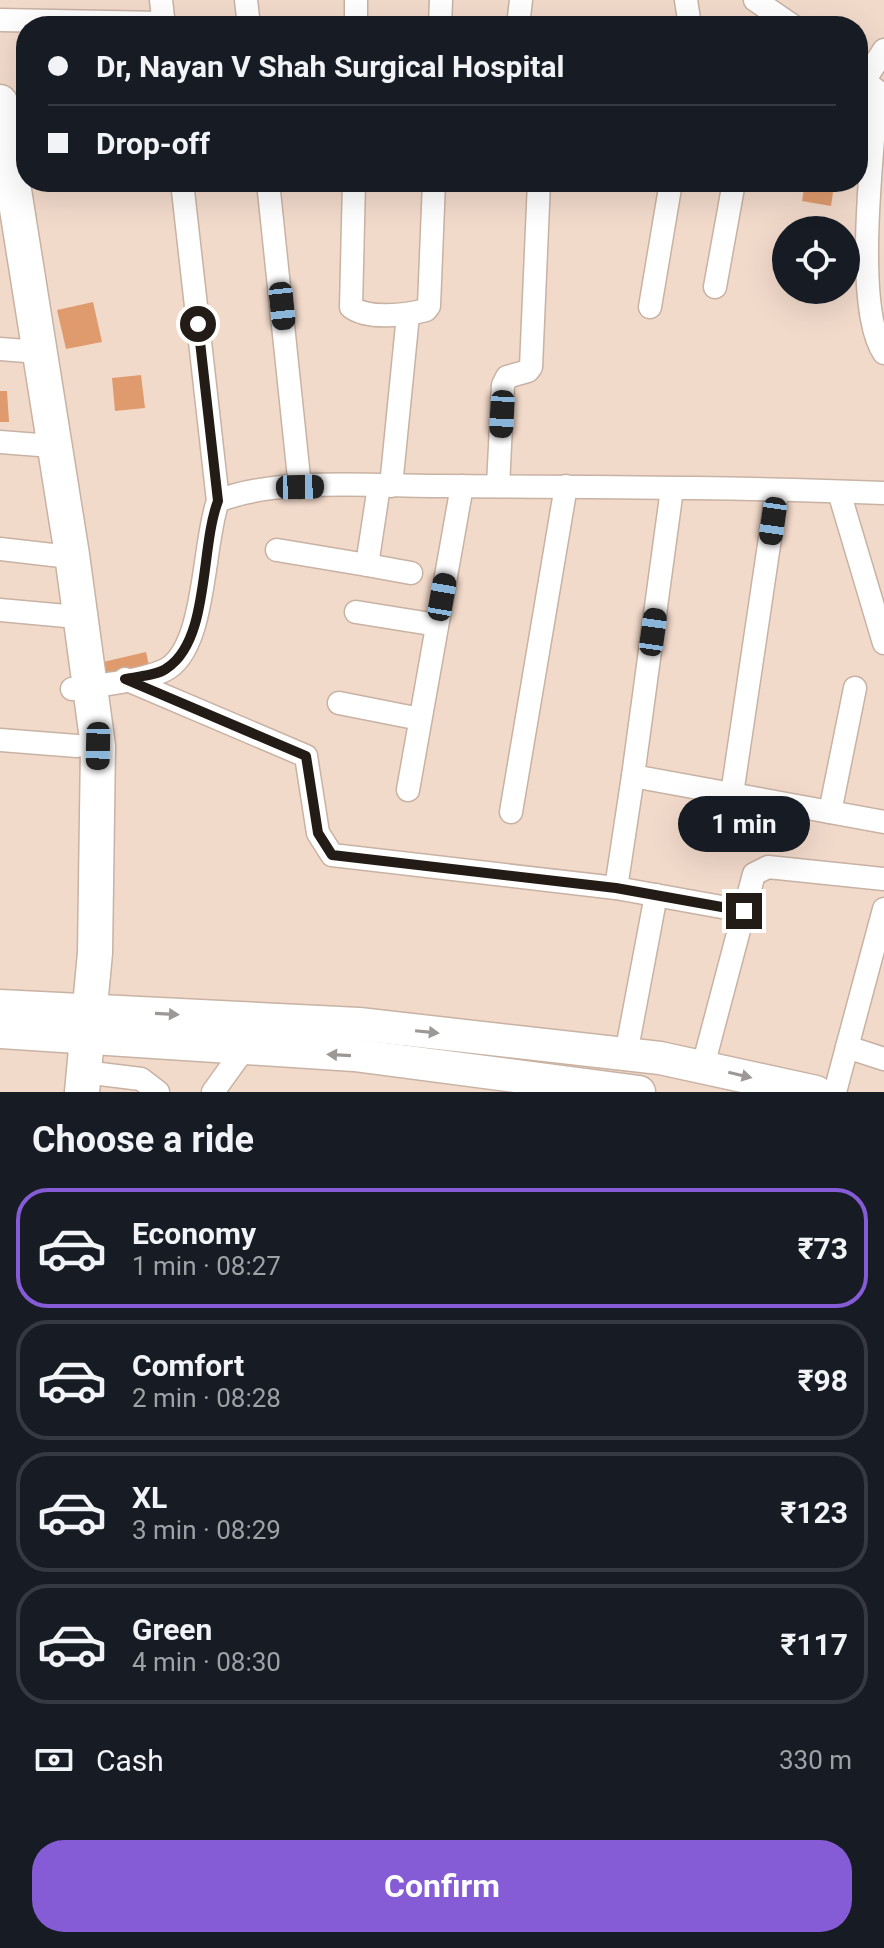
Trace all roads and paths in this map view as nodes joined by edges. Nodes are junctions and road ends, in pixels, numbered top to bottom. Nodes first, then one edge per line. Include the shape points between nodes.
1 (884, 50) edge
2 (868, 69) edge
3 (868, 84) edge
4 (0, 102) edge
5 (878, 153) edge
6 (0, 178) edge
7 (183, 192) edge
8 (269, 192) edge
9 (354, 192) edge
10 (434, 192) edge
11 (539, 192) edge
12 (669, 192) edge
13 (732, 192) edge
14 (715, 287) dead end
15 (650, 307) dead end
16 (408, 315) junction
17 (13, 350) edge
18 (884, 353) edge
19 (0, 442) edge
20 (39, 445) junction
21 (385, 486) junction
22 (462, 486) junction
23 (498, 486) junction
24 (566, 486) junction
25 (300, 487) junction
26 (672, 489) junction
27 (777, 491) junction
28 (839, 492) junction
29 (884, 493) edge
30 (218, 501) junction
31 (0, 549) edge
32 (277, 550) dead end
33 (61, 556) junction
34 (367, 565) junction
35 (411, 573) dead end
36 (0, 610) edge
37 (356, 612) dead end
38 (66, 616) junction
39 (437, 625) junction
40 (884, 643) edge
41 (125, 679) junction
42 (81, 688) junction
43 (855, 688) dead end
44 (339, 703) dead end
45 (420, 719) junction
46 (0, 740) edge
47 (77, 746) junction
48 (633, 776) junction
49 (408, 790) dead end
50 (732, 794) junction
51 (511, 812) dead end
52 (830, 812) junction
53 (884, 822) edge
54 (884, 879) edge
55 (616, 888) junction
56 (656, 895) junction
57 (884, 909) edge
58 (744, 911) junction
59 (877, 963) edge
60 (0, 1006) edge
61 (78, 1022) junction
62 (0, 1032) edge
63 (847, 1047) junction
64 (244, 1049) junction
65 (626, 1054) junction
66 (884, 1059) edge
67 (703, 1066) junction
68 (75, 1085) edge
69 (571, 1087) edge
70 (158, 1092) edge
71 (213, 1092) edge
72 (639, 1092) edge
73 (816, 1092) edge
74 (835, 1092) edge

1 - 2 street
3 - 5 street via 877,91
4 - 42 main road
5 - 18 street via 867,269 876,342
6 - 17 main road
7 - 30 street
8 - 25 street
9 - 16 street via 351,307
10 - 16 street via 429,306
11 - 23 street via 531,367 507,377 503,385
12 - 15 street
13 - 14 street
16 - 21 street
17 - 20 main road
19 - 20 street
20 - 33 main road
21 - 22 street
21 - 25 street
21 - 34 street
22 - 23 street
22 - 39 street
23 - 24 street
24 - 26 street
24 - 51 street
25 - 30 street via 241,491
26 - 27 street
26 - 48 street
27 - 28 street
27 - 50 street
28 - 29 street
28 - 40 street
30 - 41 street via 185,654 164,671
31 - 33 street
32 - 34 street
33 - 38 main road
34 - 35 street
36 - 38 street
37 - 39 street
38 - 42 main road
39 - 45 street
41 - 42 street
41 - 55 street via 306,756 318,833 332,855
42 - 47 main road
42 - 61 main road via 98,746 95,953
43 - 52 street
44 - 45 street
45 - 49 street
46 - 47 street
47 - 61 main road
48 - 50 street
48 - 55 street
50 - 52 street
52 - 53 street
54 - 58 street via 768,867 754,874
55 - 56 street
56 - 58 street
56 - 65 street
57 - 59 street
58 - 67 street
59 - 63 street
60 - 61 street
61 - 62 street
61 - 64 street
61 -> 65 street via 359,1024
61 - 68 main road
63 - 66 street
63 - 74 street
69 -> 64 street via 354,1055
64 - 71 street
65 - 67 street
67 -> 73 street
68 - 70 street via 132,1077
69 - 72 street

